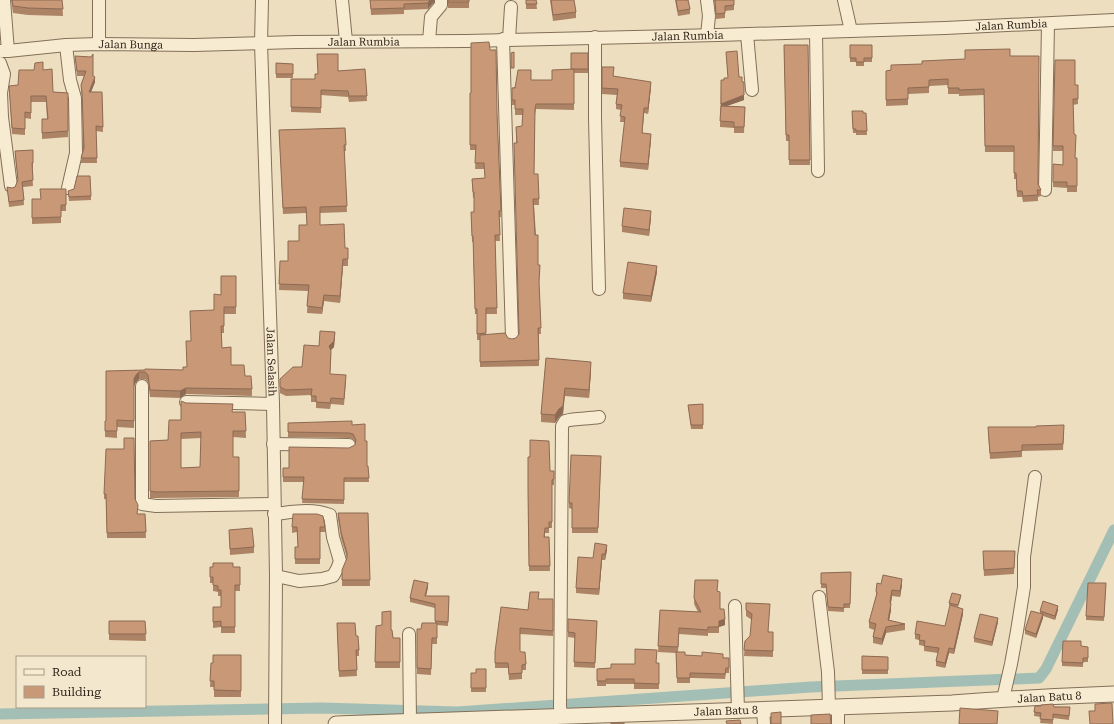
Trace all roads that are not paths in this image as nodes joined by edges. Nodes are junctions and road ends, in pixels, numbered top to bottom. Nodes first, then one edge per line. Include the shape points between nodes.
1 (4, 0) edge
2 (99, 0) edge
3 (262, 0) edge
4 (342, 0) edge
5 (441, 0) edge
6 (707, 0) edge
7 (844, 0) edge
8 (511, 7) dead end
9 (1114, 20) edge
10 (1048, 24) junction
11 (851, 31) junction
12 (816, 32) junction
13 (747, 34) junction
14 (707, 35) junction
15 (595, 37) junction
16 (506, 39) junction
17 (346, 41) junction
18 (429, 41) junction
19 (261, 43) junction
20 (99, 44) junction
21 (66, 45) junction
22 (2, 55) edge
23 (752, 90) dead end
24 (818, 171) dead end
25 (11, 186) edge
26 (68, 188) dead end
27 (1045, 190) dead end
28 (600, 289) dead end
29 (512, 337) edge
30 (142, 386) dead end
31 (186, 402) edge
32 (273, 404) junction
33 (599, 417) dead end
34 (273, 444) junction
35 (349, 445) dead end
36 (1035, 477) dead end
37 (274, 509) junction
38 (276, 576) junction
39 (819, 597) dead end
40 (735, 606) dead end
41 (409, 634) dead end
42 (1004, 693) junction
43 (1114, 694) edge
44 (738, 704) junction
45 (832, 704) junction
46 (561, 712) junction
47 (410, 717) junction
48 (763, 717) edge
49 (275, 720) edge
50 (537, 721) edge
51 (336, 724) edge
52 (838, 724) edge

1 - 22 street
2 - 20 street
3 - 19 street, Jalan Selasih
4 - 17 street
5 - 18 street via 441,5 431,17
6 - 14 street via 710,16
7 - 11 street
8 - 16 street
9 - 10 street, Jalan Rumbia
10 - 11 street, Jalan Rumbia
10 - 27 street
11 - 12 street, Jalan Rumbia
12 - 13 street, Jalan Rumbia
12 - 24 street
13 - 14 street, Jalan Rumbia
13 - 23 street
14 - 15 street, Jalan Rumbia
15 - 16 street, Jalan Rumbia
15 - 28 street
16 - 18 street, Jalan Rumbia
16 - 29 street
17 - 18 street, Jalan Rumbia
17 - 19 street, Jalan Rumbia
19 - 20 street, Jalan Bunga
19 - 32 street, Jalan Selasih
20 - 21 street, Jalan Bunga
21 - 22 street, Jalan Bunga
21 - 26 street via 75,98 76,153
22 - 25 street via 2,111
30 - 37 street via 142,504
31 - 32 street
32 - 34 street, Jalan Selasih
33 - 46 street via 573,418 565,420 562,426
34 - 35 street
34 - 37 street, Jalan Selasih
36 - 42 street via 1024,557 1024,587
37 - 38 street, Jalan Selasih
37 - 38 street via 321,511 330,514 340,560 333,576 322,579 299,581
38 - 49 street, Jalan Selasih
39 - 45 street
40 - 44 street
41 - 47 street
42 - 43 street, Jalan Batu 8 via 1031,699
42 - 45 street, Jalan Batu 8 via 952,703
44 - 46 street, Jalan Batu 8
44 - 48 street, Jalan Batu 8
45 - 48 street, Jalan Batu 8
45 - 52 street
46 - 50 street, Jalan Batu 8
47 - 50 street, Jalan Batu 8
47 - 51 street, Jalan Batu 8

